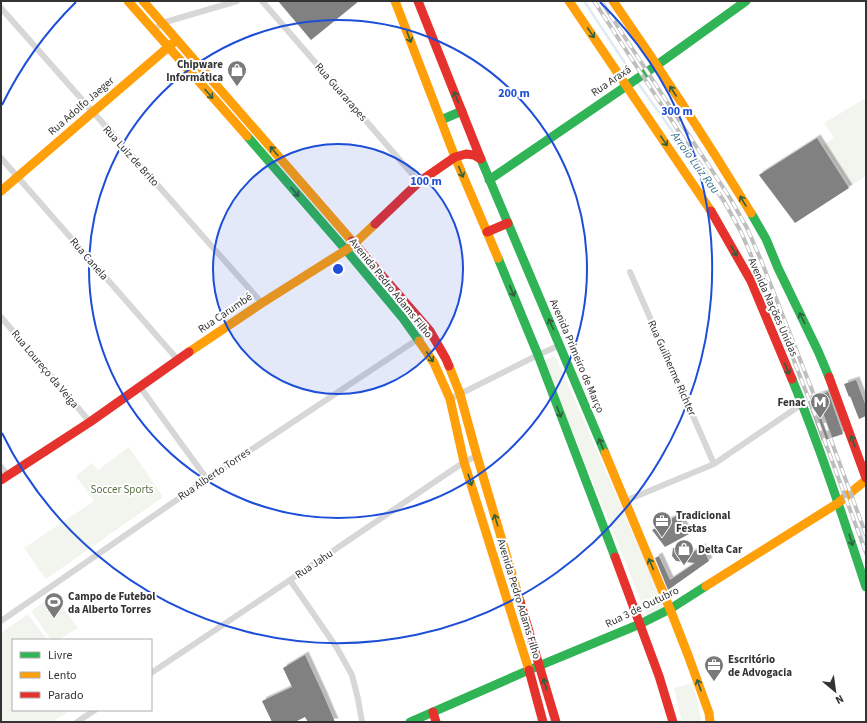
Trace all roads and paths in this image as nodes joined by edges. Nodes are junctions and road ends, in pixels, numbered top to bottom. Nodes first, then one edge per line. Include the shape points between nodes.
1 (128, 1) edge
2 (143, 1) edge
3 (237, 1) edge
4 (262, 1) edge
5 (395, 1) edge
6 (418, 1) edge
7 (570, 1) edge
8 (613, 1) edge
9 (746, 1) edge
10 (1, 8) edge
11 (162, 23) junction
12 (154, 30) junction
13 (176, 40) junction
14 (168, 47) junction
15 (657, 65) junction
16 (626, 85) junction
17 (462, 111) junction
18 (92, 112) junction
19 (441, 120) junction
20 (455, 157) junction
21 (1, 158) edge
22 (481, 159) junction
23 (18, 177) junction
24 (489, 180) junction
25 (420, 182) junction
26 (1, 191) edge
27 (508, 223) junction
28 (487, 232) junction
29 (354, 244) junction
30 (346, 250) junction
31 (630, 272) dead end
32 (262, 303) junction
33 (1, 316) edge
34 (430, 331) junction
35 (418, 339) junction
36 (560, 345) junction
37 (538, 355) junction
38 (178, 360) junction
39 (140, 387) junction
40 (460, 394) junction
41 (450, 399) junction
42 (802, 404) junction
43 (90, 422) junction
44 (477, 456) junction
45 (464, 462) junction
46 (714, 464) junction
47 (1, 467) edge
48 (5, 477) edge
49 (206, 479) junction
50 (866, 479) edge
51 (625, 501) junction
52 (838, 502) junction
53 (290, 580) junction
54 (866, 587) edge
55 (670, 609) junction
56 (1, 621) edge
57 (640, 624) junction
58 (540, 666) junction
59 (528, 670) junction
60 (152, 672) edge
61 (94, 711) edge
62 (433, 712) junction
63 (77, 722) edge
64 (362, 722) edge
65 (410, 722) edge
66 (436, 722) edge
67 (543, 722) edge
68 (556, 722) edge
69 (673, 722) edge
70 (710, 722) edge

1 - 12 main road, Avenida Pedro Adams Filho
2 - 11 main road, Avenida Pedro Adams Filho
3 - 11 street
4 - 25 street, Rua Guararapes
5 -> 19 main road
17 -> 6 main road, Avenida Primeiro de Março
7 -> 16 main road, Avenida Nações Unidas
8 - 15 main road, Avenida Nações Unidas
9 - 15 main road, Rua Araxá
10 - 18 street, Rua Luiz de Brito
11 - 12 street
11 - 13 main road, Avenida Pedro Adams Filho
12 - 14 main road, Avenida Pedro Adams Filho
13 - 14 main road, Rua Adolfo Jaeger
29 -> 13 main road, Avenida Pedro Adams Filho
14 - 18 main road, Rua Adolfo Jaeger
14 -> 30 main road, Avenida Pedro Adams Filho
15 - 16 main road, Rua Araxá
50 -> 15 main road, Avenida Nações Unidas via 831,381 766,239
16 - 24 main road, Rua Araxá
16 -> 42 main road, Avenida Nações Unidas via 715,216 751,281
17 - 19 main road
17 - 22 main road, Avenida Primeiro de Março
18 - 23 main road, Rua Adolfo Jaeger
18 - 32 street, Rua Luiz de Brito
19 - 20 main road
20 - 22 main road via 466,154
20 - 25 main road, Rua Carumbé
20 -> 28 main road
21 - 23 street, Rua Canela
22 - 24 main road, Avenida Primeiro de Março
23 - 26 main road, Rua Adolfo Jaeger
23 - 38 street, Rua Canela
24 - 27 main road, Avenida Primeiro de Março
25 - 29 main road, Rua Carumbé
27 - 28 main road
36 -> 27 main road, Avenida Primeiro de Março
28 -> 37 main road
29 - 30 main road, Rua Carumbé
29 - 34 main road, Avenida Pedro Adams Filho
30 - 32 main road, Rua Carumbé
30 - 35 main road, Avenida Pedro Adams Filho
31 - 46 street, Rua Guilherme Richter
32 - 38 main road, Rua Carumbé
33 - 43 street, Rua Loureço da Veiga
34 - 35 street, Rua Alberto Torres
34 - 40 main road, Avenida Pedro Adams Filho via 446,359
35 -> 41 main road, Avenida Pedro Adams Filho via 434,363
35 - 49 street, Rua Alberto Torres
36 - 37 street
51 -> 36 main road, Avenida Primeiro de Março
37 - 40 street
37 -> 57 main road
38 - 39 main road, Rua Carumbé
39 - 43 main road, Rua Carumbé
39 - 49 street
40 - 41 street
40 - 44 main road, Avenida Pedro Adams Filho
41 - 45 main road, Avenida Pedro Adams Filho
42 - 46 street
42 - 52 main road, Avenida Nações Unidas
43 - 48 main road, Rua Carumbé
44 - 45 street, Rua Jahu
58 -> 44 main road, Avenida Pedro Adams Filho
45 - 53 street, Rua Jahu
45 -> 59 main road, Avenida Pedro Adams Filho
46 - 51 street
47 - 48 street
49 - 56 street, Rua Alberto Torres
50 - 52 main road, Rua 3 de Outubro
55 -> 51 main road, Avenida Primeiro de Março
52 -> 54 main road, Avenida Nações Unidas
52 - 55 main road, Rua 3 de Outubro
53 - 60 street, Rua Jahu
53 - 64 street via 338,648 352,674
55 - 57 main road, Rua 3 de Outubro
70 -> 55 main road, Avenida Primeiro de Março via 709,713
57 - 58 main road, Rua 3 de Outubro
57 - 69 main road
58 - 59 main road, Rua 3 de Outubro
68 -> 58 main road, Avenida Pedro Adams Filho
59 - 62 main road, Rua 3 de Outubro
59 - 67 main road, Avenida Pedro Adams Filho
61 - 63 street
62 - 65 main road, Rua 3 de Outubro
62 - 66 main road

